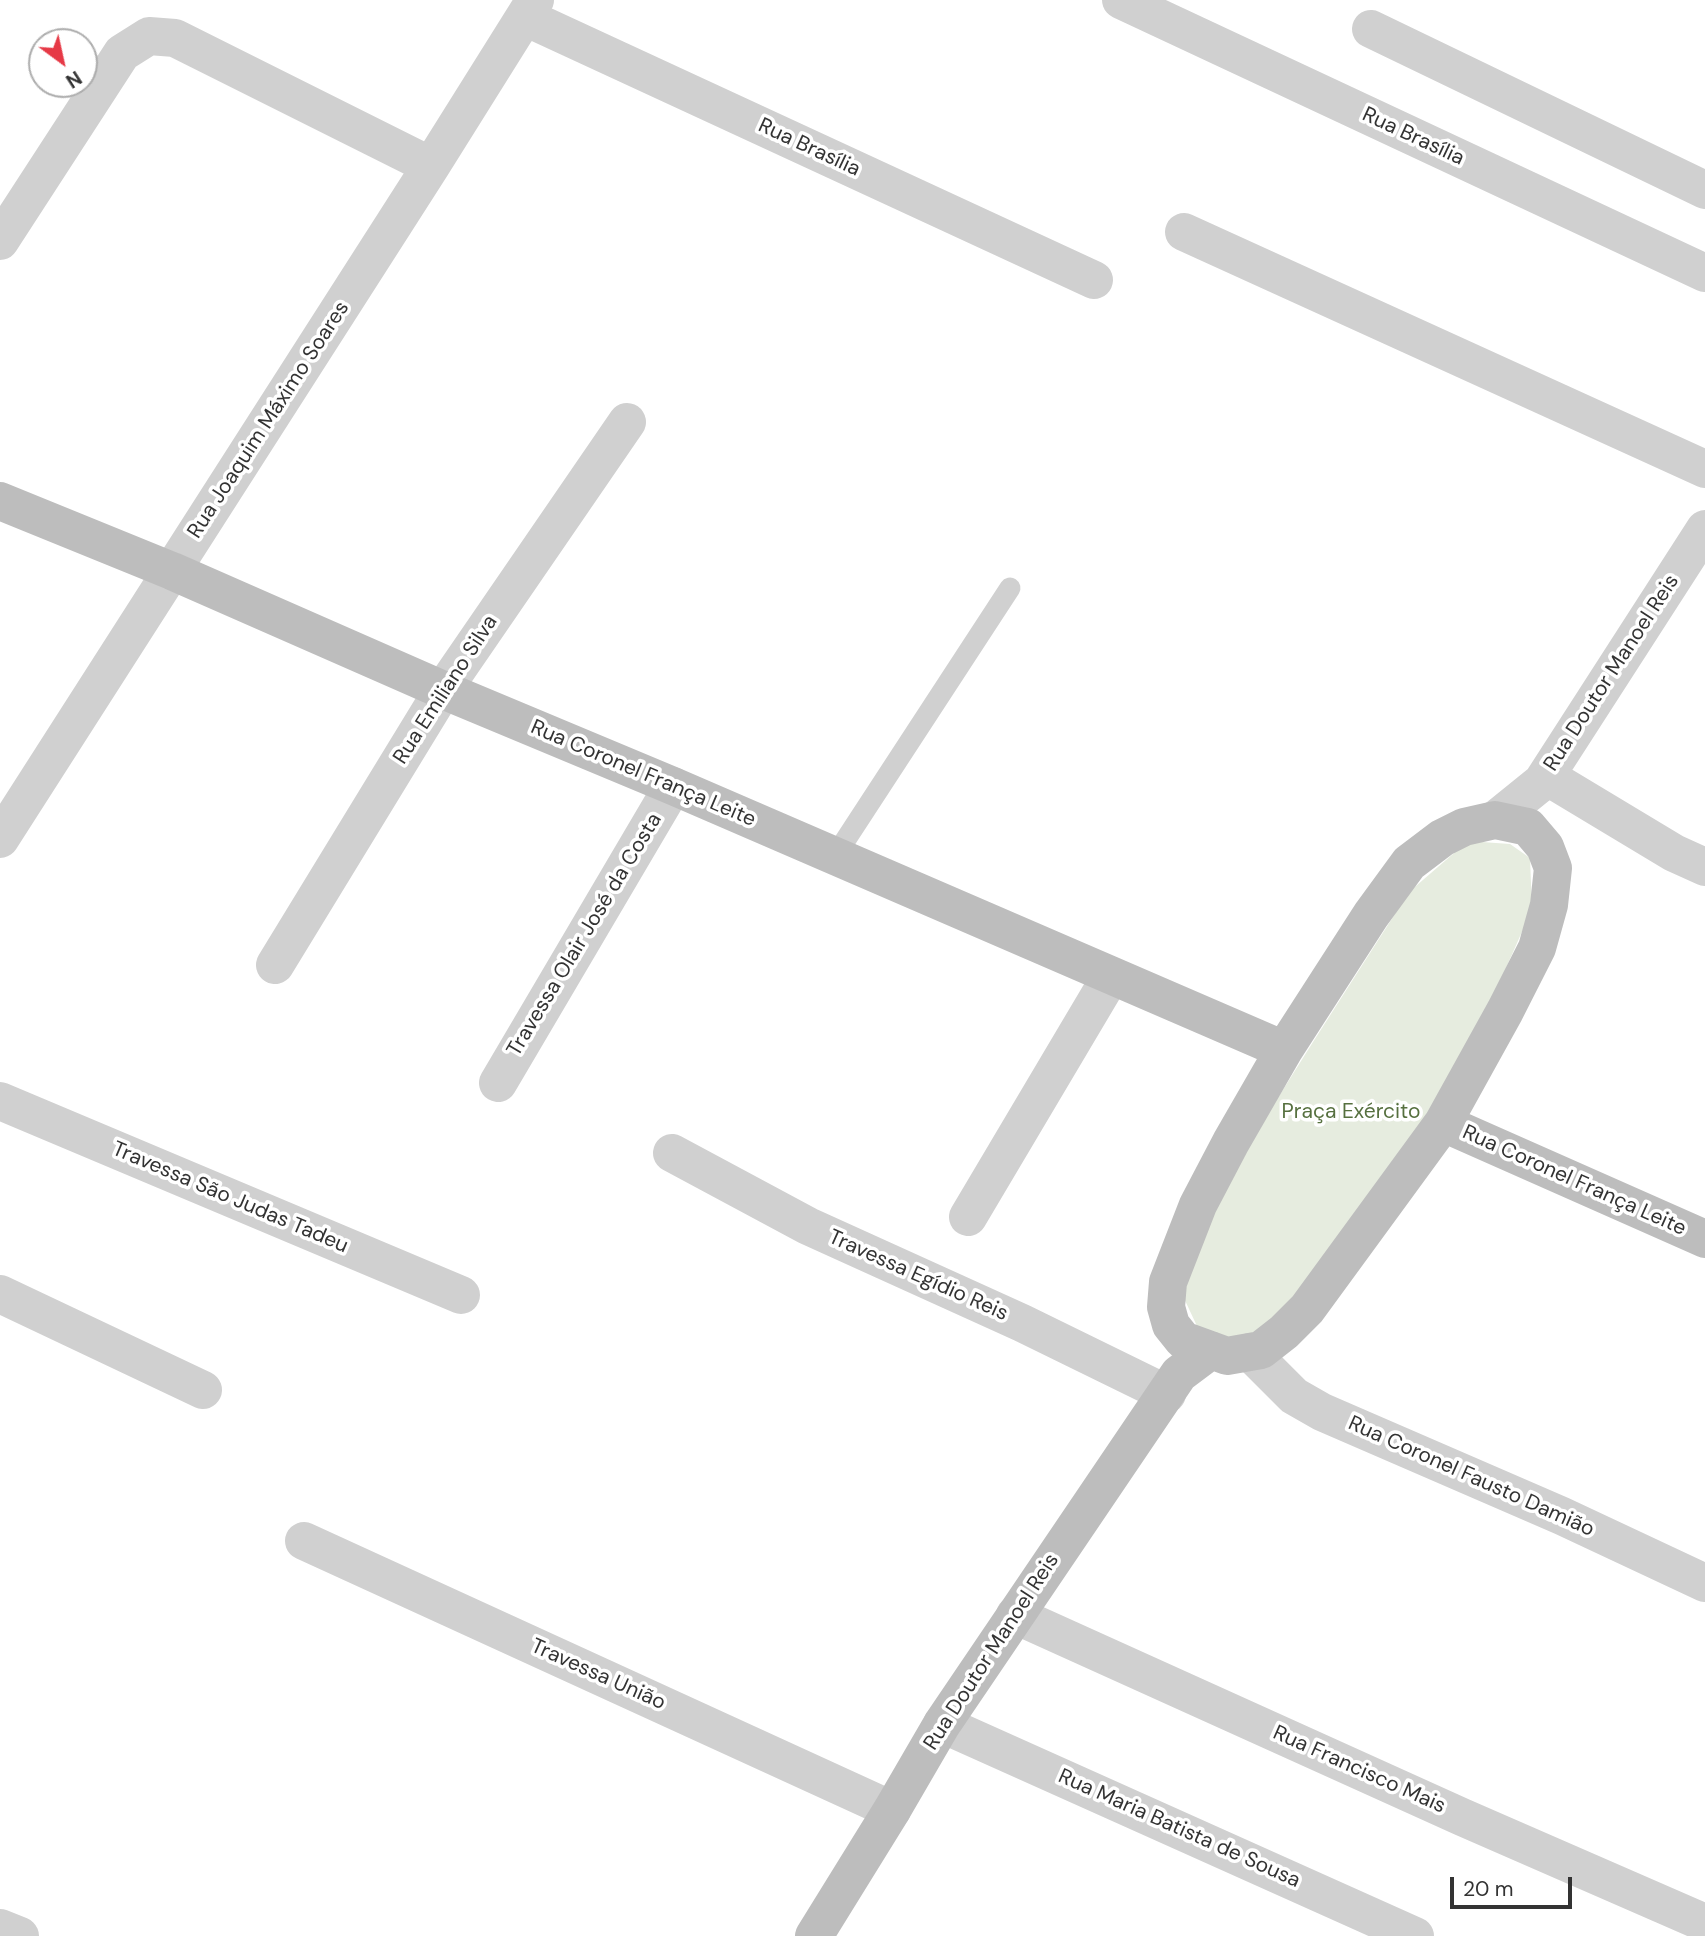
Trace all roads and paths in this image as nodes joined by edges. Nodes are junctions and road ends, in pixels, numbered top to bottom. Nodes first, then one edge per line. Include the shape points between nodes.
1 (1121, 0) edge
2 (530, 8) edge
3 (1371, 29) dead end
4 (431, 166) junction
5 (1705, 190) edge
6 (1184, 232) dead end
7 (0, 241) edge
8 (1705, 273) edge
9 (1094, 280) dead end
10 (627, 422) dead end
11 (1705, 469) edge
12 (0, 501) edge
13 (1704, 532) edge
14 (172, 571) junction
15 (1010, 588) dead end
16 (443, 690) junction
17 (1544, 779) junction
18 (673, 786) junction
19 (1495, 820) junction
20 (0, 839) edge
21 (1545, 847) junction
22 (835, 856) junction
23 (1705, 867) edge
24 (275, 965) dead end
25 (1111, 976) junction
26 (1284, 1050) junction
27 (498, 1083) dead end
28 (0, 1101) edge
29 (1443, 1124) junction
30 (672, 1153) dead end
31 (968, 1217) dead end
32 (1705, 1239) edge
33 (0, 1294) edge
34 (461, 1295) dead end
35 (1250, 1352) junction
36 (1185, 1365) junction
37 (203, 1390) dead end
38 (304, 1541) dead end
39 (1705, 1583) edge
40 (1015, 1615) junction
41 (942, 1724) junction
42 (892, 1810) junction
43 (1705, 1923) edge
44 (0, 1928) edge
45 (20, 1936) edge
46 (814, 1936) edge
47 (1415, 1936) edge

1 - 8 street, Rua Brasília
2 - 4 street, Rua Joaquim Máximo Soares
2 - 9 street, Rua Brasília
3 - 5 street
4 - 7 street via 176,38 149,36 122,53
4 - 14 street, Rua Joaquim Máximo Soares
6 - 11 street
10 - 16 street, Rua Emiliano Silva
12 - 14 main road, Rua Coronel França Leite
13 - 17 street, Rua Doutor Manoel Reis
14 - 16 main road, Rua Coronel França Leite
14 - 20 street, Rua Joaquim Máximo Soares
15 - 22 lane
16 - 18 main road, Rua Coronel França Leite
16 - 24 street, Rua Emiliano Silva
17 - 19 street, Rua Doutor Manoel Reis
17 - 21 street, Rua Doutor Manoel Reis
17 - 23 street
18 - 22 main road, Rua Coronel França Leite
18 - 27 street, Travessa Olair José da Costa
19 - 21 main road via 1528,827
19 - 26 main road via 1464,827 1409,863
21 - 29 main road via 1553,868 1537,947
22 - 25 main road, Rua Coronel França Leite
25 - 26 main road, Rua Coronel França Leite
25 - 31 street
26 - 36 main road via 1198,1205 1168,1282 1166,1307
28 - 34 street, Travessa São Judas Tadeu
29 - 32 main road, Rua Coronel França Leite
29 - 35 main road via 1307,1308 1261,1350
30 - 36 street, Travessa Egídio Reis via 808,1226 1022,1323
33 - 37 street
35 - 36 main road
35 - 39 street, Rua Coronel Fausto Damião via 1294,1396 1322,1412
36 - 40 main road, Rua Doutor Manoel Reis
38 - 42 street, Travessa União
40 - 41 main road, Rua Doutor Manoel Reis
40 - 43 street, Rua Francisco Mais
41 - 42 main road, Rua Doutor Manoel Reis
41 - 47 street, Rua Maria Batista de Sousa
42 - 46 main road, Rua Doutor Manoel Reis
44 - 45 street

